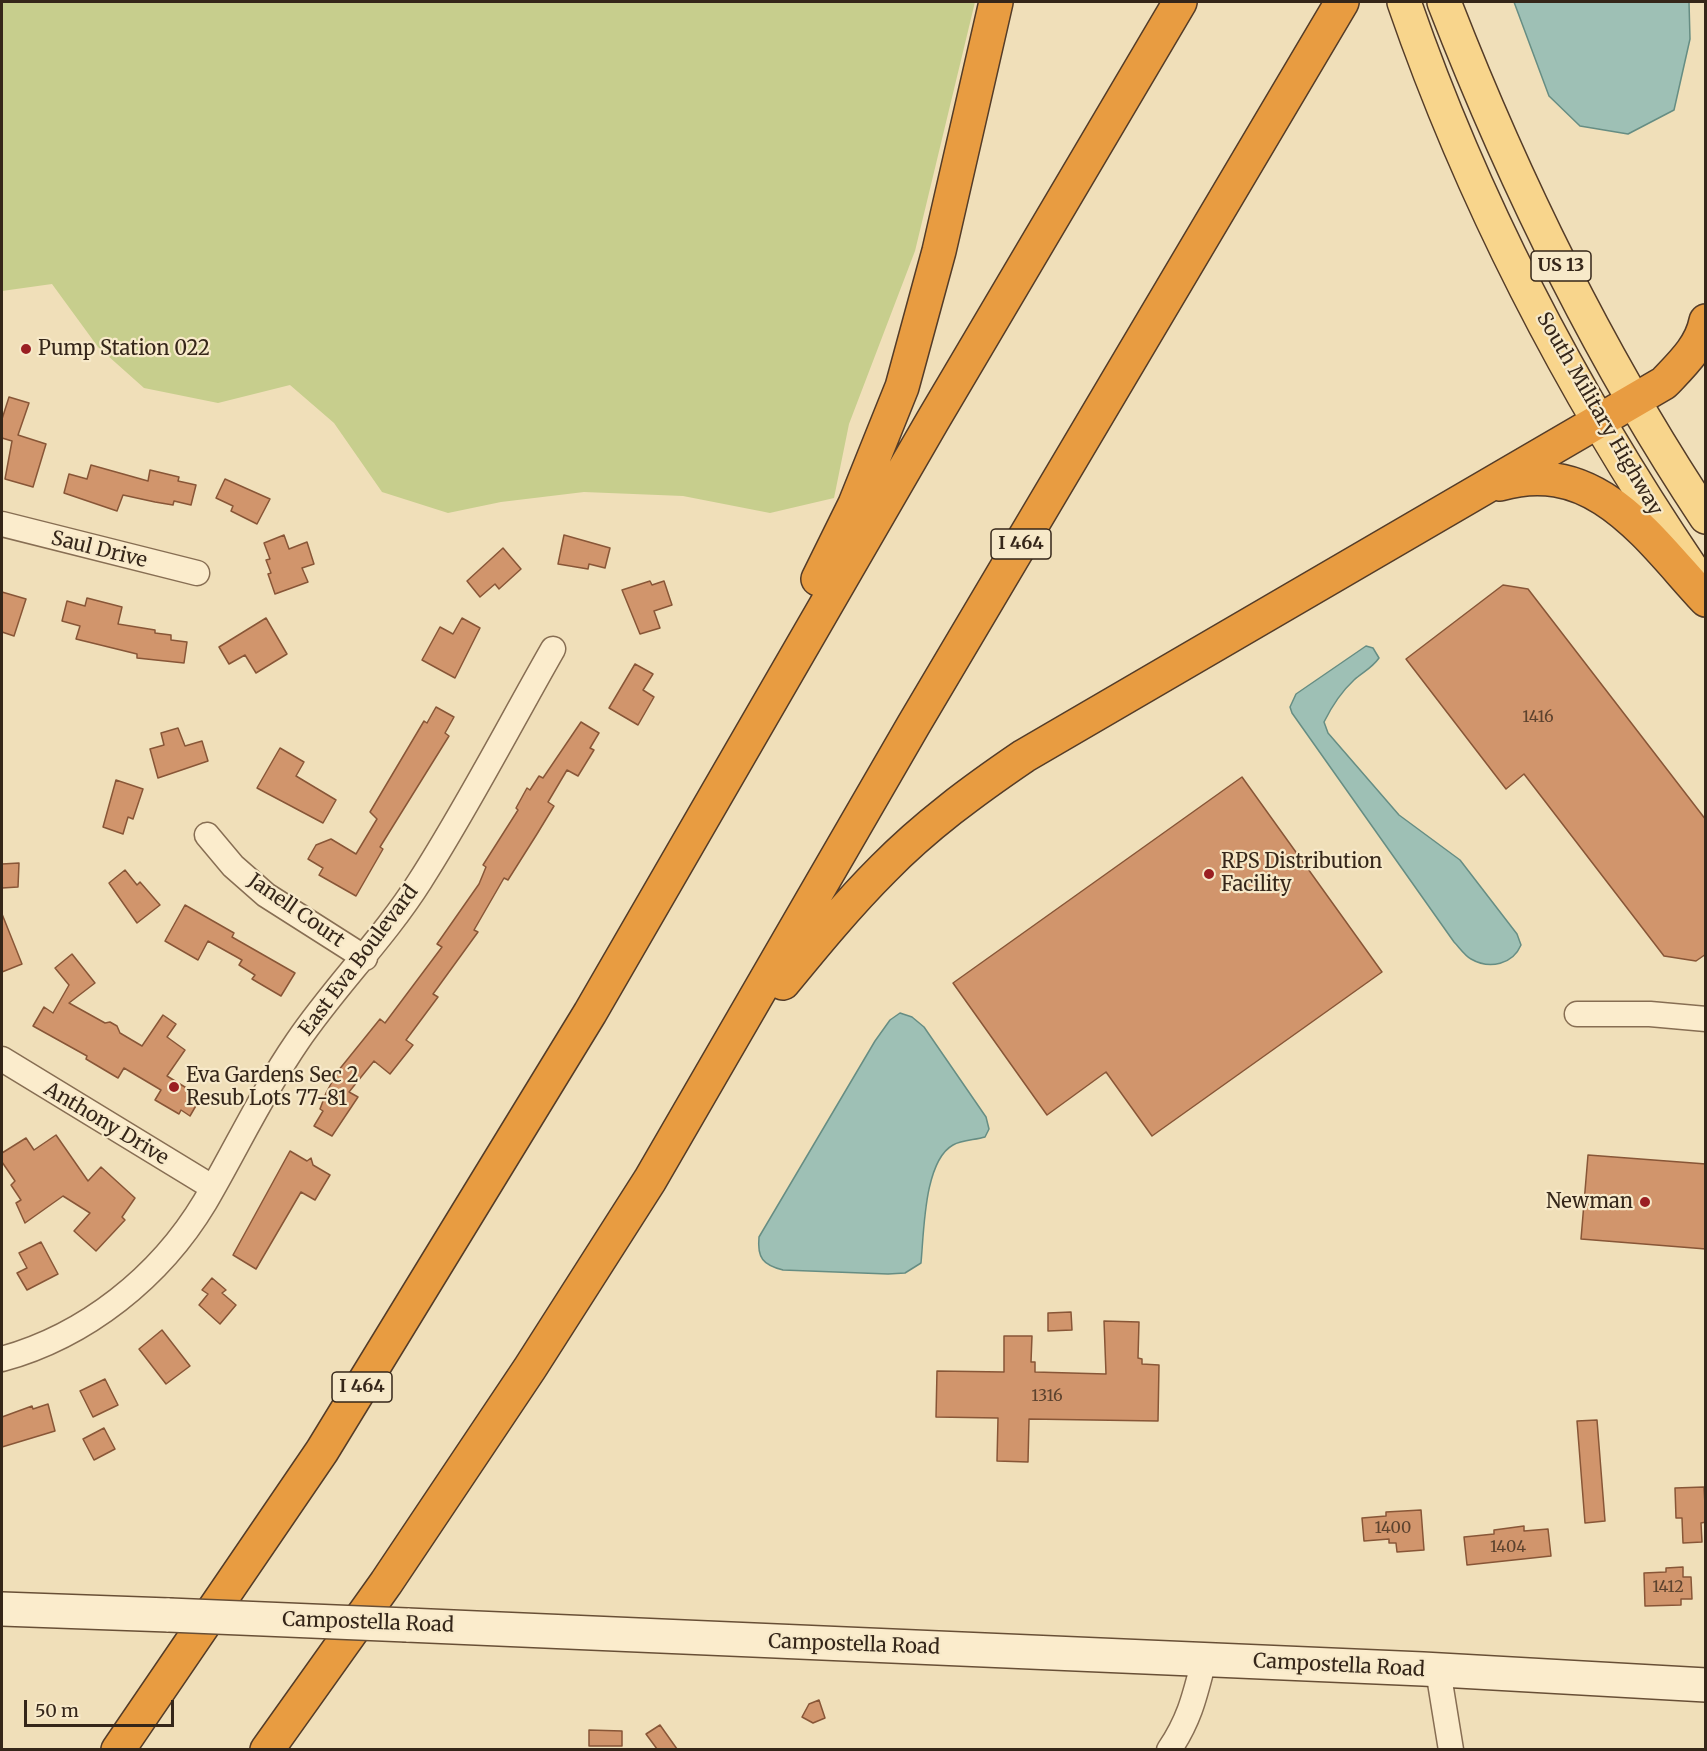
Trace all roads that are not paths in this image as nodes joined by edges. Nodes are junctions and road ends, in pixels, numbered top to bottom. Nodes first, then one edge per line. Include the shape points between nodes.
1 (996, 2) edge
2 (1180, 2) edge
3 (1342, 2) edge
4 (1404, 2) edge
5 (1444, 2) edge
6 (1706, 321) edge
7 (1634, 401) junction
8 (1599, 421) junction
9 (1481, 489) junction
10 (1706, 517) edge
11 (2, 524) edge
12 (197, 573) dead end
13 (1706, 589) edge
14 (1706, 600) edge
15 (553, 649) dead end
16 (207, 835) dead end
17 (365, 958) junction
18 (590, 1014) junction
19 (1577, 1014) dead end
20 (1706, 1019) edge
21 (724, 1054) junction
22 (2, 1059) edge
23 (212, 1187) junction
24 (2, 1359) edge
25 (2, 1609) edge
26 (1204, 1660) junction
27 (1438, 1670) junction
28 (1706, 1685) edge
29 (118, 1749) edge
30 (267, 1749) edge
31 (1169, 1749) edge
32 (1451, 1749) edge

1 - 18 highway via 918,335 886,431 819,577
2 - 18 highway, I 464
3 - 21 highway, I 464 via 914,724
4 - 8 main road, South Military Highway / US 13 via 1476,184
5 - 7 main road, South Military Highway / US 13 via 1521,185
6 - 7 highway via 1700,340 1686,361 1664,383
7 - 8 highway
7 - 10 main road, South Military Highway / US 13
8 - 9 highway
8 - 13 main road, South Military Highway / US 13
9 - 14 highway via 1539,479 1569,483 1609,500
9 - 21 highway via 1024,756 976,789 884,867
11 - 12 street, Saul Drive
15 - 17 street, East Eva Boulevard via 420,882
16 - 17 street, Janell Court via 233,866 266,895
17 - 23 street, East Eva Boulevard via 320,1009 281,1065
18 - 29 highway, I 464 via 322,1451
19 - 20 street
21 - 30 highway, I 464 via 650,1180 530,1368 386,1583
22 - 23 street, Anthony Drive
23 - 24 street, East Eva Boulevard via 178,1240 114,1304 81,1325
25 - 26 main road, Campostella Road, bridge
26 - 27 main road, Campostella Road
26 - 31 street via 1193,1706
27 - 28 main road, Campostella Road
27 - 32 street

